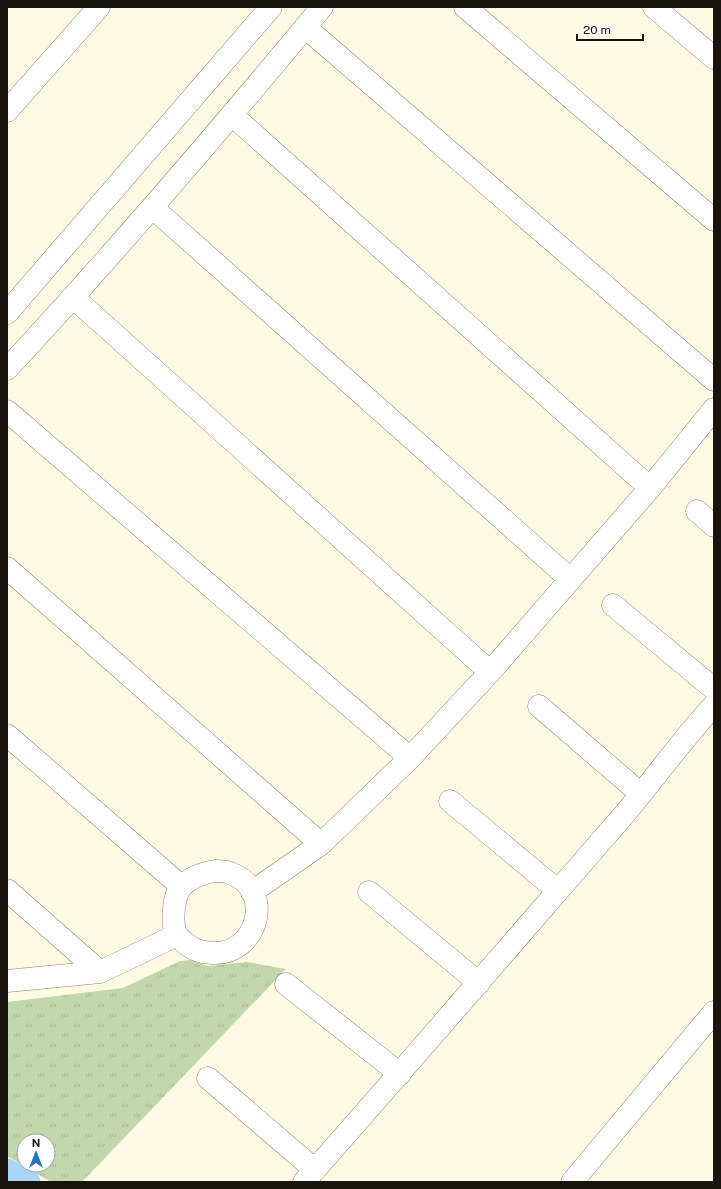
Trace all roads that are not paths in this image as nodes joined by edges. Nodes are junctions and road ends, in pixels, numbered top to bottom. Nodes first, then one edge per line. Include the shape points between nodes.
1 (99, 7) edge
2 (271, 7) edge
3 (322, 7) edge
4 (465, 7) edge
5 (654, 7) edge
6 (306, 27) junction
7 (714, 58) edge
8 (7, 111) edge
9 (232, 115) junction
10 (153, 208) junction
11 (714, 220) edge
12 (74, 298) junction
13 (7, 313) edge
14 (7, 370) edge
15 (714, 380) edge
16 (714, 409) edge
17 (7, 411) edge
18 (650, 488) junction
19 (697, 512) dead end
20 (714, 526) edge
21 (7, 568) edge
22 (570, 579) junction
23 (613, 605) dead end
24 (490, 672) junction
25 (714, 689) edge
26 (714, 705) edge
27 (538, 706) dead end
28 (7, 735) edge
29 (410, 758) junction
30 (641, 794) junction
31 (450, 801) dead end
32 (322, 844) junction
33 (181, 886) junction
34 (7, 890) edge
35 (557, 890) junction
36 (252, 892) junction
37 (369, 892) dead end
38 (177, 935) junction
39 (100, 972) junction
40 (7, 981) edge
41 (480, 983) junction
42 (286, 984) dead end
43 (714, 1012) edge
44 (400, 1074) junction
45 (208, 1078) dead end
46 (310, 1176) edge
47 (572, 1182) edge

1 - 8 street
2 - 13 street
3 - 6 street
4 - 11 street
5 - 7 street
6 - 9 street
6 - 15 street
9 - 10 street
9 - 18 street
10 - 12 street
10 - 22 street
12 - 14 street
12 - 24 street
16 - 18 street
17 - 29 street
18 - 22 street
19 - 20 street
21 - 32 street
22 - 24 street
23 - 25 street
24 - 29 street
26 - 30 street
27 - 30 street
28 - 33 street
29 - 32 street
30 - 35 street
31 - 35 street
32 - 36 street
33 - 36 street via 200,874 215,871 230,873 243,880
33 - 38 street via 174,905
34 - 39 street
35 - 41 street
36 - 38 street via 257,903 258,916 254,928 247,938 229,951 202,952 191,948
37 - 41 street
38 - 39 street
39 - 40 street
41 - 44 street
42 - 44 street
43 - 47 street
44 - 46 street
45 - 46 street

